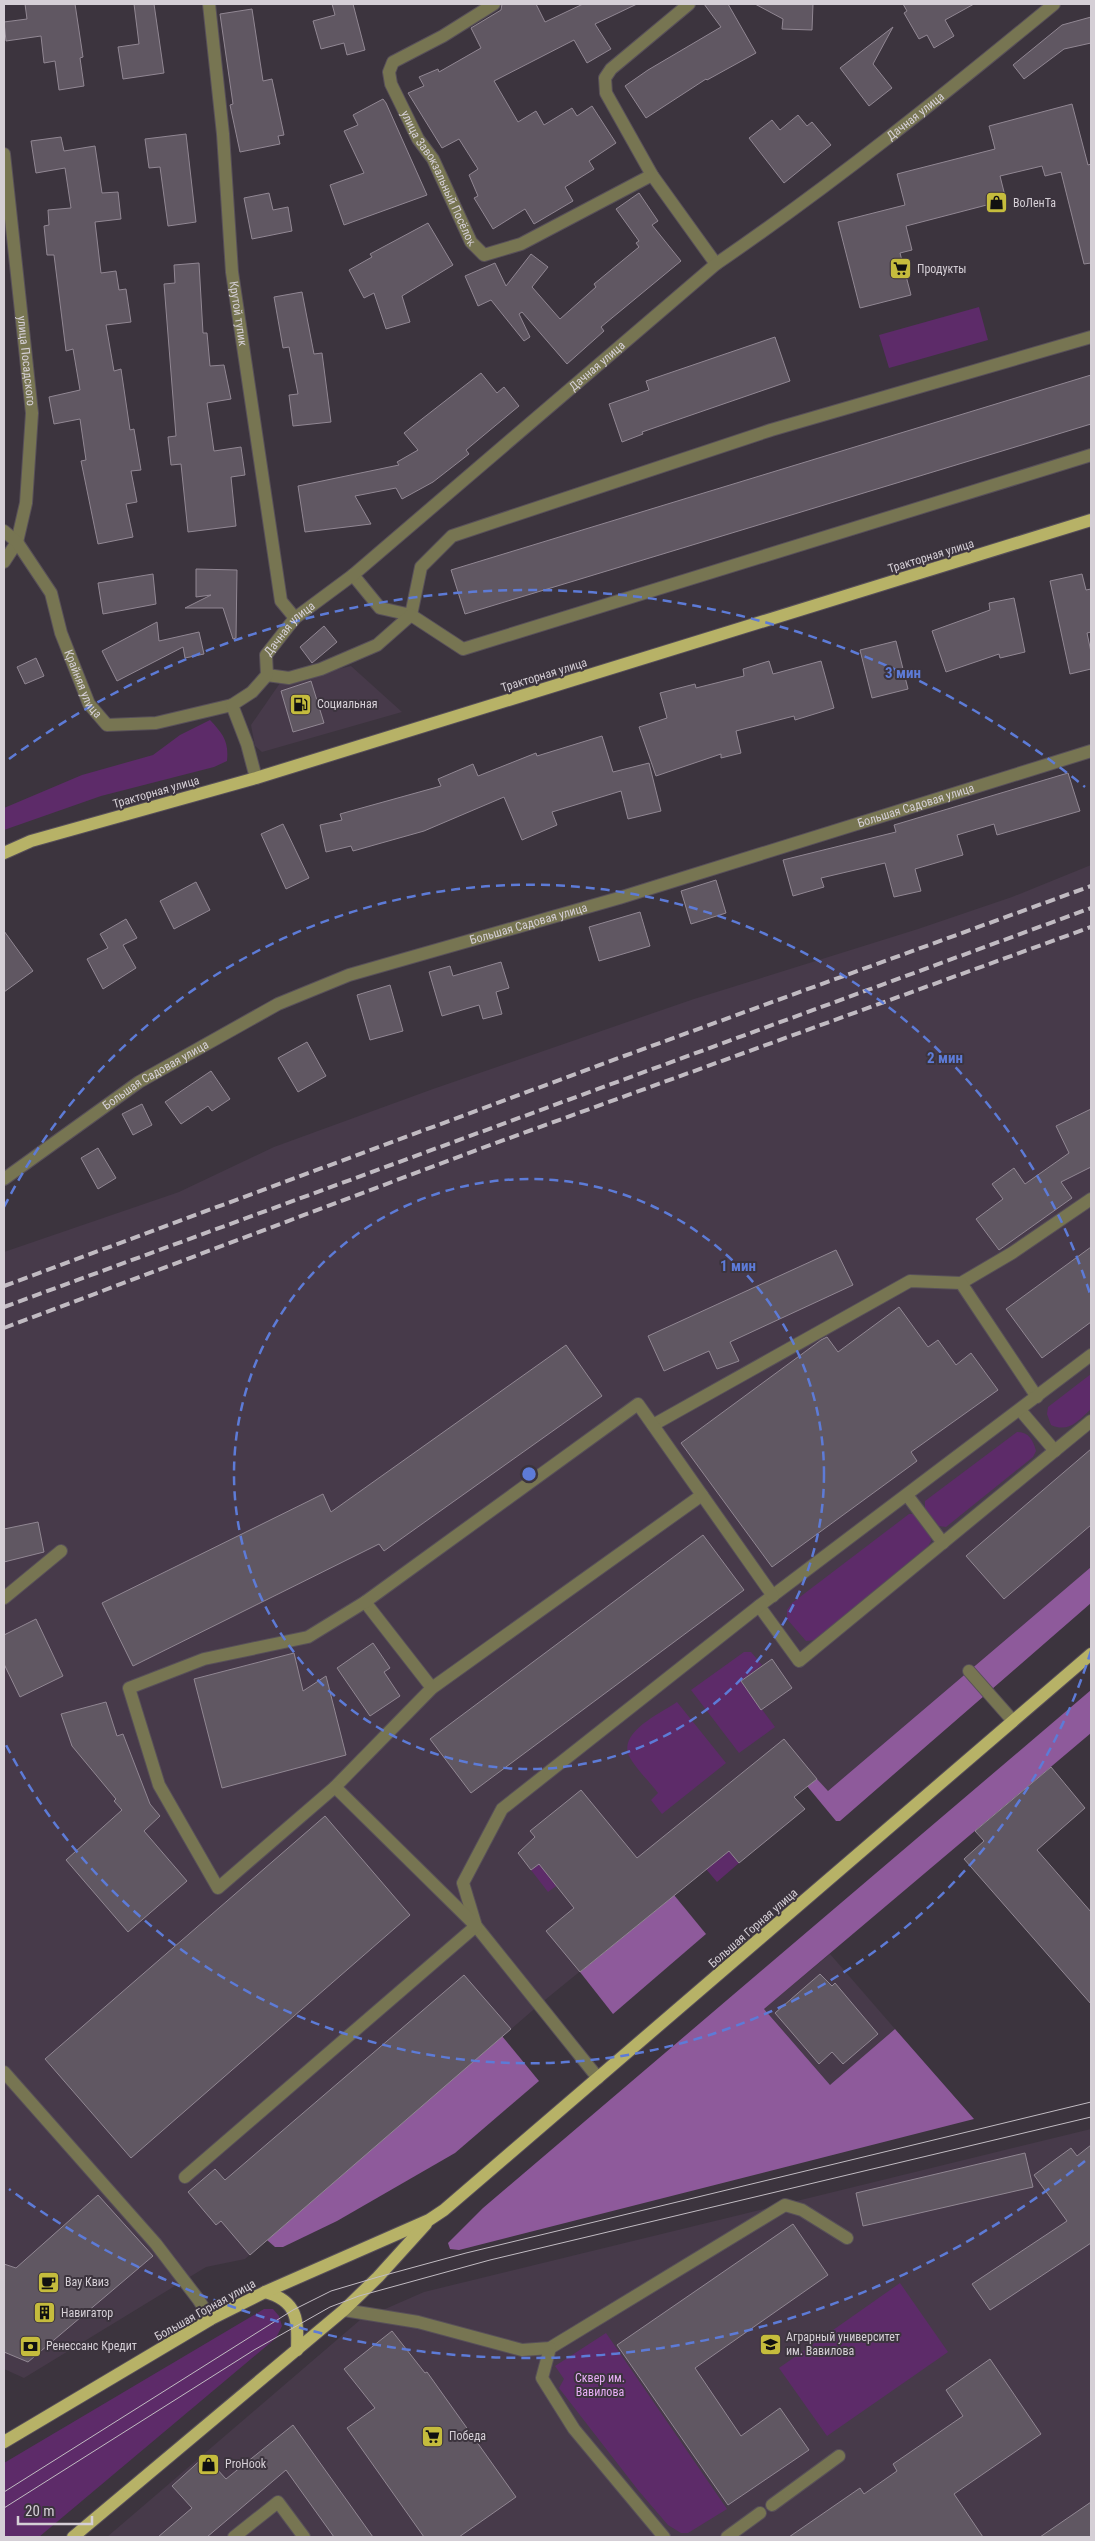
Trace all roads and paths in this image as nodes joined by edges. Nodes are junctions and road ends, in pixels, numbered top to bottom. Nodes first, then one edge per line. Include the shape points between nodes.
1 (209, 4) edge
2 (494, 4) edge
3 (689, 4) edge
4 (1054, 4) edge
5 (4, 154) edge
6 (652, 175) junction
7 (716, 264) junction
8 (1091, 337) edge
9 (1091, 455) edge
10 (1091, 520) edge
11 (4, 531) edge
12 (17, 542) junction
13 (4, 562) edge
14 (353, 575) junction
15 (411, 614) junction
16 (295, 618) junction
17 (267, 675) junction
18 (232, 705) junction
19 (1091, 750) edge
20 (256, 778) junction
21 (4, 853) edge
22 (4, 1179) edge
23 (1091, 1200) edge
24 (961, 1283) junction
25 (1091, 1355) edge
26 (1037, 1397) junction
27 (1020, 1410) junction
28 (1091, 1421) edge
29 (653, 1425) junction
30 (1054, 1451) junction
31 (702, 1495) junction
32 (906, 1495) junction
33 (943, 1544) junction
34 (61, 1551) dead end
35 (773, 1596) junction
36 (4, 1598) edge
37 (365, 1602) junction
38 (759, 1606) junction
39 (1091, 1654) edge
40 (969, 1671) dead end
41 (432, 1688) junction
42 (1013, 1721) junction
43 (335, 1787) junction
44 (476, 1926) junction
45 (4, 2072) edge
46 (598, 2078) junction
47 (185, 2177) dead end
48 (429, 2220) junction
49 (847, 2238) dead end
50 (265, 2292) junction
51 (344, 2310) junction
52 (211, 2320) junction
53 (550, 2348) junction
54 (297, 2350) junction
55 (4, 2442) edge
56 (839, 2456) dead end
57 (772, 2505) dead end
58 (760, 2513) dead end
59 (73, 2537) edge
60 (234, 2537) edge
61 (304, 2537) edge
62 (664, 2537) edge
63 (727, 2537) edge

1 - 16 street, Крутой тупик via 223,134 232,272 281,601
2 - 6 street, улица Завокзальный Посёлок via 393,62 388,72 390,84 418,138 433,159 471,242 484,255 521,244
3 - 6 street via 626,56 605,78 606,93
4 - 7 street, Дачная улица via 780,220
5 - 12 street, улица Посадского via 32,413 26,503
6 - 7 street
7 - 14 street, Дачная улица
8 - 15 street via 770,430 452,536 421,567
9 - 15 street via 463,649
10 - 20 main road, Тракторная улица
11 - 12 street, Крайняя улица
12 - 13 street, улица Посадского
12 - 18 street, Крайняя улица via 51,594 61,633 89,704 107,725 156,723
14 - 15 street via 380,608
14 - 16 street, Дачная улица
15 - 17 street via 377,645 321,669 288,678
16 - 17 street, Дачная улица via 266,655
17 - 18 street, Дачная улица via 252,692
18 - 20 street
19 - 22 street, Большая Садовая улица via 618,898 349,976 278,1004 139,1082
20 - 21 main road, Тракторная улица via 30,841
23 - 24 street
24 - 26 street
24 - 29 street via 910,1281
25 - 26 street
26 - 27 street
27 - 30 street
27 - 32 street
28 - 30 street
29 - 31 street
29 - 37 street via 638,1404
30 - 33 street
31 - 35 street
31 - 41 street
32 - 33 street
32 - 35 street
33 - 38 street via 799,1661
34 - 36 street
35 - 38 street
37 - 41 street
37 - 43 street via 308,1637 204,1659 130,1688 159,1785 218,1888
38 - 44 street via 502,1809 463,1883
39 - 42 main road, Большая Горная улица
40 - 42 street
41 - 43 street
42 - 46 main road, Большая Горная улица
43 - 44 street
44 - 46 street
44 - 47 street
45 - 52 street via 156,2244
46 - 48 main road, Большая Горная улица
48 - 50 main road, Большая Горная улица
48 - 51 main road, Большая Горная улица
49 - 53 street via 802,2210 785,2205
50 - 52 main road, Большая Горная улица
50 - 54 main road via 280,2296 293,2310 298,2324
51 - 53 street via 418,2322 522,2350
51 - 54 main road, Большая Горная улица
52 - 55 main road, Большая Горная улица
53 - 62 street via 542,2378 574,2430
54 - 59 main road, Большая Горная улица
56 - 57 street
58 - 63 street
60 - 61 street via 278,2502

